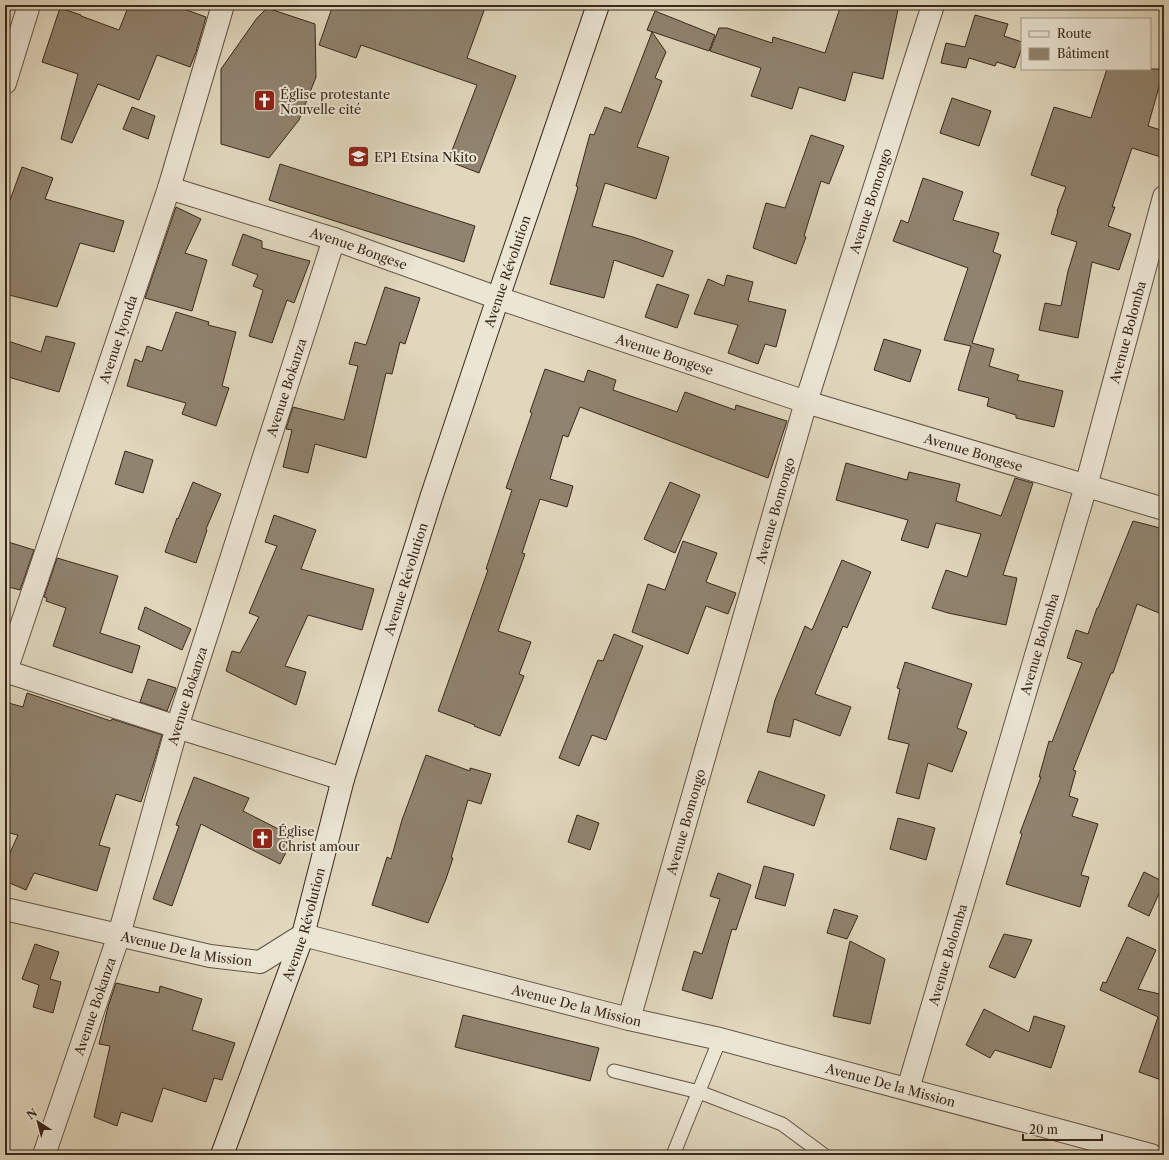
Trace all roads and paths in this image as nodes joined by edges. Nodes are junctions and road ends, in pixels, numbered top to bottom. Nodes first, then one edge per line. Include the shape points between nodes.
1 (29, 5) edge
2 (223, 5) edge
3 (598, 5) edge
4 (933, 5) edge
5 (5, 83) edge
6 (169, 188) junction
7 (1164, 197) edge
8 (334, 239) junction
9 (498, 298) junction
10 (806, 402) junction
11 (1086, 486) junction
12 (1164, 509) edge
13 (6, 671) edge
14 (177, 727) junction
15 (343, 779) junction
16 (5, 909) edge
17 (119, 935) junction
18 (303, 935) junction
19 (629, 1019) junction
20 (720, 1039) junction
21 (614, 1071) dead end
22 (908, 1089) junction
23 (699, 1092) junction
24 (44, 1155) edge
25 (222, 1155) edge
26 (673, 1155) edge
27 (824, 1155) edge
28 (1151, 1155) edge

1 - 5 street
2 - 6 street, Avenue Iyonda
3 - 9 street, Avenue Révolution
4 - 10 street, Avenue Bomongo
6 - 8 street, Avenue Bongese
6 - 13 street, Avenue Iyonda
7 - 11 street, Avenue Bolomba
8 - 9 street, Avenue Bongese
8 - 14 street, Avenue Bokanza
9 - 10 street, Avenue Bongese
9 - 15 street, Avenue Révolution via 431,498
10 - 11 street, Avenue Bongese
10 - 19 street, Avenue Bomongo
11 - 12 street, Avenue Bongese
11 - 22 street, Avenue Bolomba
13 - 14 street
14 - 15 street
14 - 17 street, Avenue Bokanza
15 - 18 street, Avenue Révolution
16 - 17 street, Avenue De la Mission
17 - 18 street, Avenue De la Mission via 210,956 260,962
17 - 24 street, Avenue Bokanza
18 - 19 street, Avenue De la Mission
18 - 25 street, Avenue Révolution
19 - 20 street, Avenue De la Mission
20 - 22 street, Avenue De la Mission
20 - 23 lane
21 - 23 lane
22 - 28 street, Avenue De la Mission
23 - 26 lane
23 - 27 lane via 782,1124

